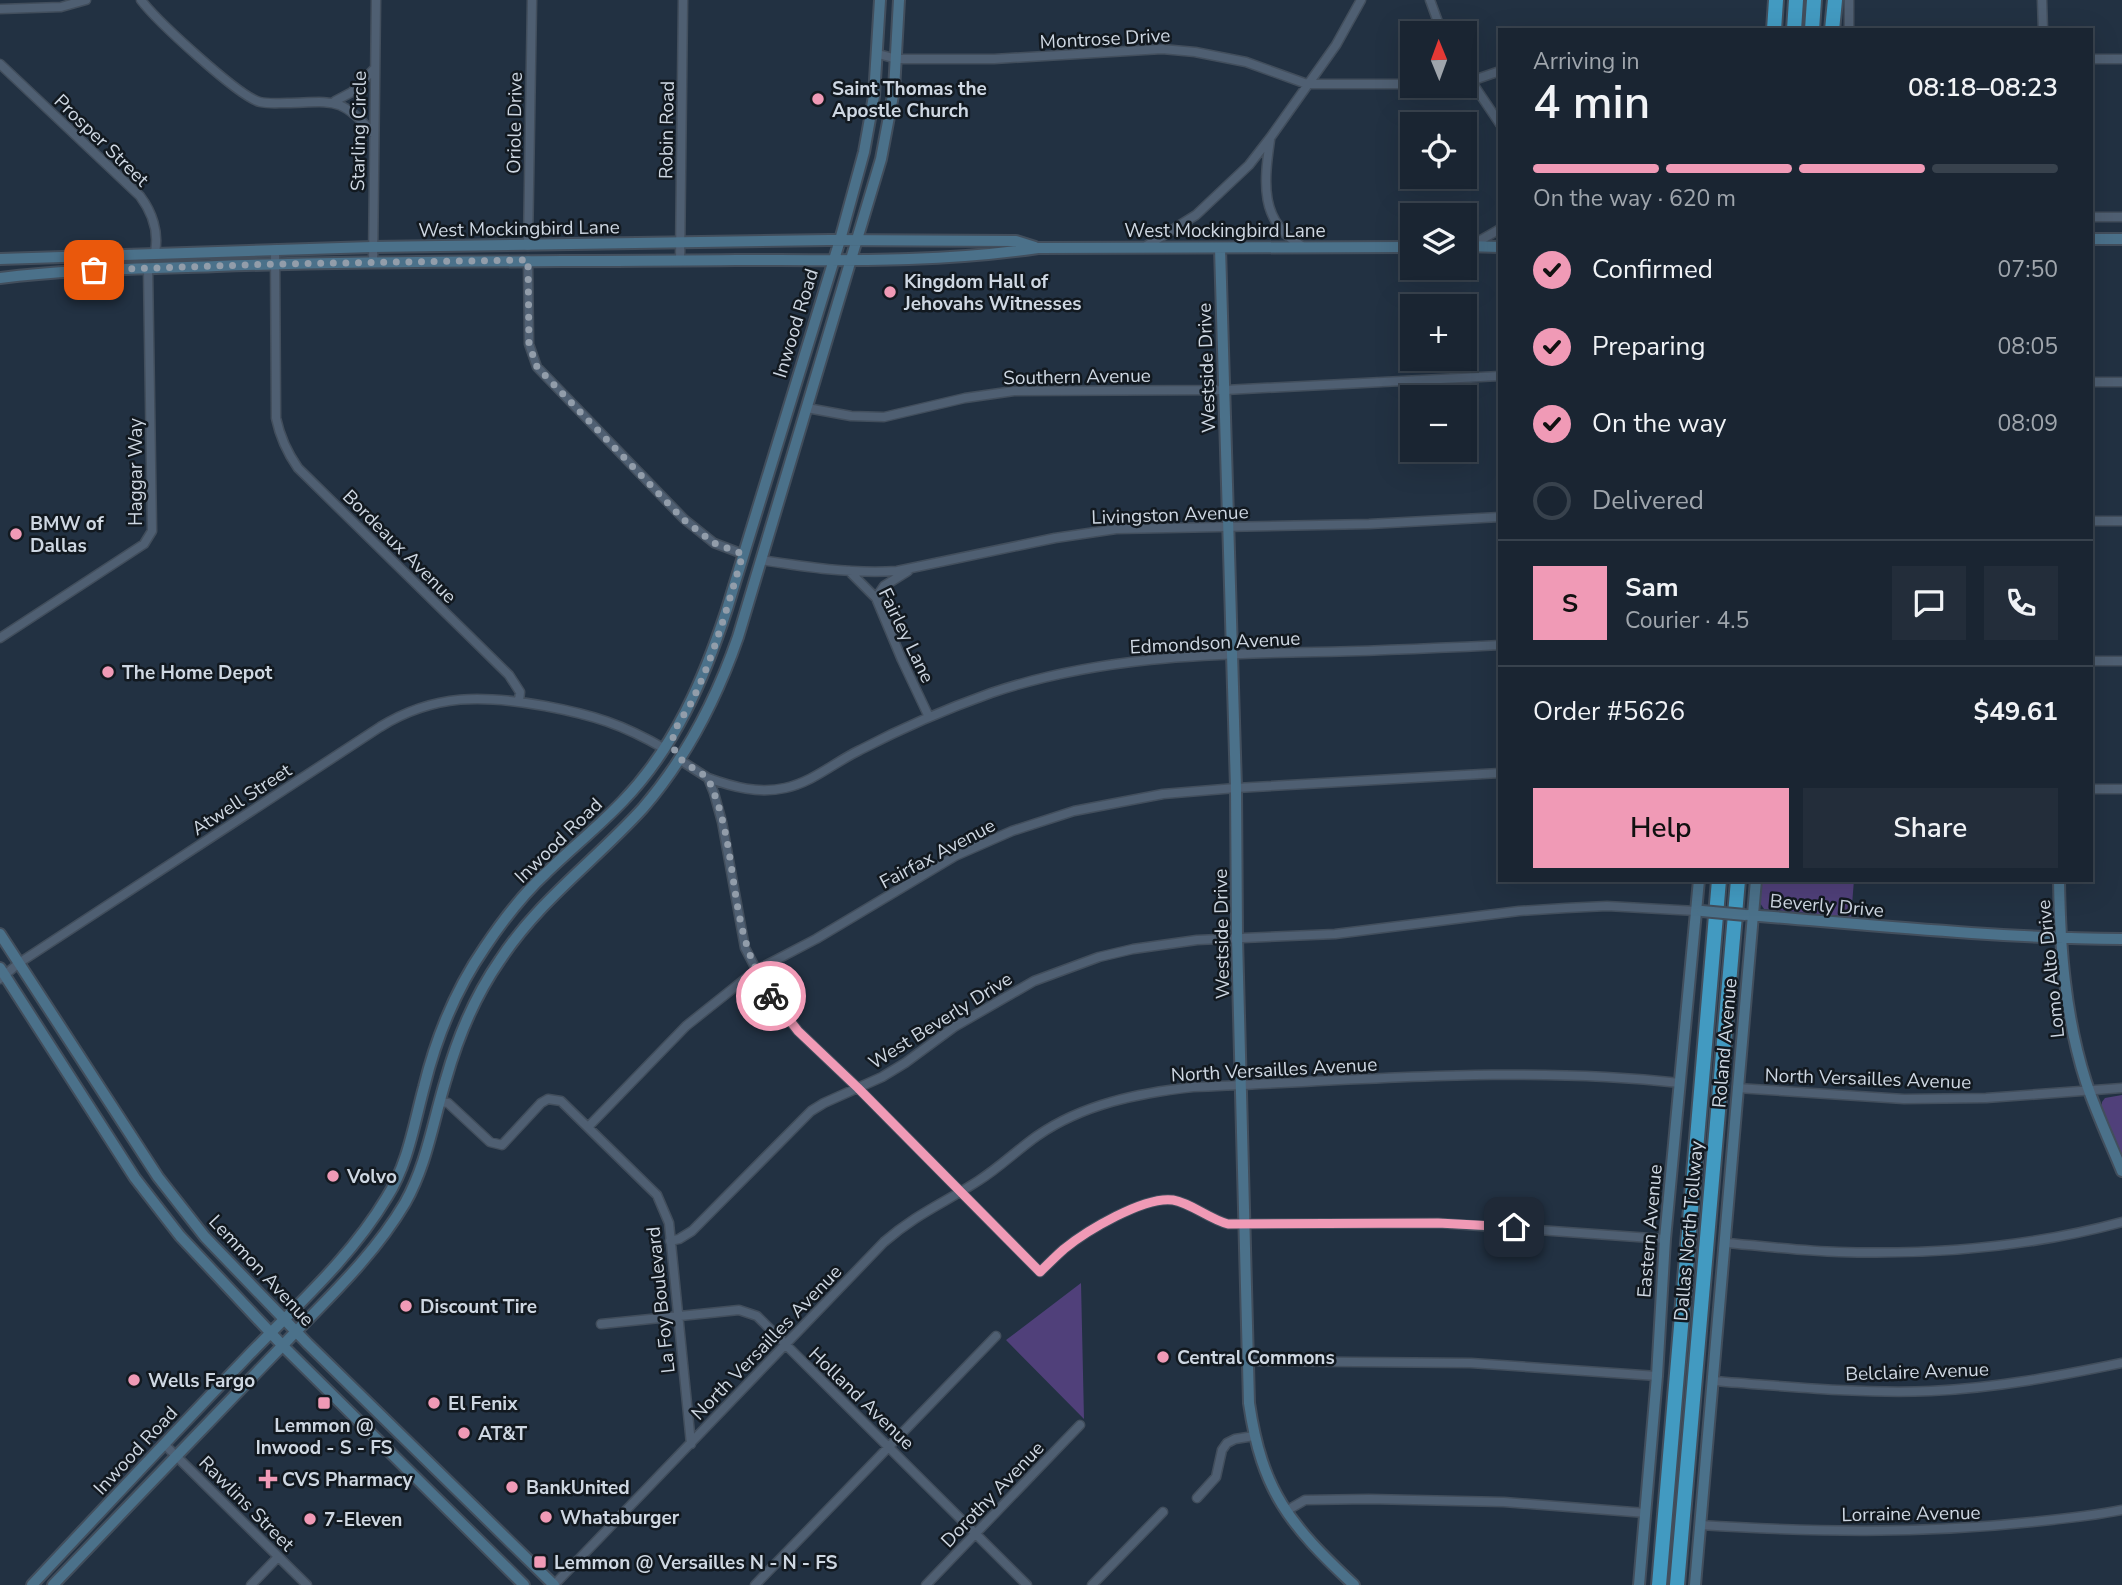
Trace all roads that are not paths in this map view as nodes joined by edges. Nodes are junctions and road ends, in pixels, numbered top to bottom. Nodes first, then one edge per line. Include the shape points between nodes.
1 (86, 0) edge
2 (376, 0) edge
3 (532, 0) edge
4 (683, 0) edge
5 (880, 0) edge
6 (899, 0) edge
7 (1361, 0) edge
8 (1430, 0) edge
9 (1776, 0) edge
10 (1796, 0) edge
11 (1814, 0) edge
12 (1835, 0) edge
13 (1849, 0) edge
14 (2042, 0) edge
15 (140, 1) edge
16 (0, 9) edge
17 (1438, 21) edge
18 (1773, 28) edge
19 (1794, 28) edge
20 (1812, 28) edge
21 (1832, 28) edge
22 (1849, 28) edge
23 (2043, 28) edge
24 (878, 54) junction
25 (897, 59) junction
26 (2093, 59) edge
27 (2122, 59) edge
28 (0, 64) edge
29 (375, 68) junction
30 (1498, 72) edge
31 (1477, 79) edge
32 (1307, 84) junction
33 (1400, 84) edge
34 (1477, 94) edge
35 (335, 102) junction
36 (1498, 121) edge
37 (373, 133) junction
38 (1270, 138) junction
39 (2093, 217) edge
40 (2122, 217) edge
41 (1498, 230) edge
42 (2093, 239) edge
43 (2122, 239) edge
44 (840, 240) junction
45 (856, 241) junction
46 (1477, 241) edge
47 (680, 243) junction
48 (528, 246) junction
49 (1477, 246) edge
50 (373, 247) junction
51 (1400, 247) edge
52 (1498, 247) edge
53 (1038, 248) junction
54 (1143, 248) junction
55 (1220, 248) junction
56 (1304, 248) junction
57 (275, 249) junction
58 (155, 252) junction
59 (0, 259) edge
60 (850, 259) junction
61 (528, 260) junction
62 (833, 260) junction
63 (680, 261) junction
64 (373, 262) junction
65 (275, 264) junction
66 (148, 268) junction
67 (0, 278) edge
68 (1498, 376) edge
69 (2093, 382) edge
70 (2122, 382) edge
71 (1225, 390) junction
72 (807, 408) junction
73 (1498, 517) edge
74 (2093, 521) edge
75 (2122, 521) edge
76 (1228, 528) junction
77 (743, 554) junction
78 (761, 560) junction
79 (912, 569) junction
80 (849, 571) junction
81 (876, 598) junction
82 (0, 638) edge
83 (1498, 645) edge
84 (1233, 654) junction
85 (2093, 661) edge
86 (2122, 661) edge
87 (519, 701) junction
88 (929, 717) junction
89 (673, 736) junction
90 (664, 749) junction
91 (680, 760) junction
92 (1498, 773) edge
93 (667, 778) junction
94 (708, 778) junction
95 (1236, 788) junction
96 (2093, 789) edge
97 (2122, 789) edge
98 (1699, 882) edge
99 (1719, 882) edge
100 (1738, 882) edge
101 (1756, 882) edge
102 (2059, 882) edge
103 (1699, 911) junction
104 (1749, 915) junction
105 (0, 934) edge
106 (1237, 938) junction
107 (2060, 938) junction
108 (2122, 939) edge
109 (19, 963) junction
110 (755, 971) junction
111 (2, 974) edge
112 (456, 997) junction
113 (473, 1005) junction
114 (1680, 1083) junction
115 (1241, 1085) junction
116 (424, 1087) junction
117 (858, 1088) junction
118 (1737, 1088) junction
119 (2122, 1088) edge
120 (2089, 1090) junction
121 (441, 1097) junction
122 (589, 1126) junction
123 (138, 1146) junction
124 (121, 1155) junction
125 (2122, 1171) edge
126 (961, 1191) junction
127 (390, 1193) junction
128 (405, 1202) junction
129 (2122, 1222) edge
130 (1244, 1224) junction
131 (1665, 1239) junction
132 (670, 1241) junction
133 (1726, 1243) junction
134 (219, 1254) junction
135 (208, 1267) junction
136 (678, 1315) junction
137 (284, 1320) junction
138 (601, 1324) dead end
139 (270, 1332) junction
140 (296, 1332) junction
141 (996, 1336) dead end
142 (786, 1345) junction
143 (282, 1346) junction
144 (1247, 1361) junction
145 (2122, 1363) edge
146 (1657, 1376) junction
147 (1712, 1381) junction
148 (376, 1412) junction
149 (1080, 1425) dead end
150 (364, 1426) junction
151 (1254, 1436) junction
152 (164, 1444) junction
153 (691, 1444) junction
154 (889, 1447) junction
155 (176, 1455) junction
156 (422, 1457) junction
157 (408, 1470) junction
158 (1197, 1498) dead end
159 (2122, 1510) edge
160 (1286, 1511) junction
161 (1163, 1512) dead end
162 (1646, 1513) junction
163 (1700, 1525) junction
164 (976, 1533) junction
165 (71, 1544) junction
166 (82, 1554) junction
167 (278, 1557) junction
168 (1097, 1583) edge
169 (32, 1585) edge
170 (53, 1585) edge
171 (251, 1585) edge
172 (307, 1585) edge
173 (524, 1585) edge
174 (554, 1585) edge
175 (755, 1585) edge
176 (926, 1585) edge
177 (1027, 1585) edge
178 (1354, 1585) edge
179 (1639, 1585) edge
180 (1659, 1585) edge
181 (1677, 1585) edge
182 (1695, 1585) edge

1 - 16 street via 61,7
2 - 29 street, Starling Circle
3 - 48 street, Oriole Drive
4 - 47 street, Robin Road
5 - 24 main road, Inwood Road
6 - 25 main road, Inwood Road
7 - 32 street
8 - 17 street
9 - 18 highway
10 - 19 highway
11 - 20 highway
12 - 21 highway
13 - 22 street
14 - 23 street
15 - 35 street via 246,97 269,103
24 - 25 street, Montrose Drive
24 - 44 main road, Inwood Road via 869,126
25 - 32 street, Montrose Drive via 1029,58 1162,49 1234,60
25 - 45 main road, Inwood Road via 888,130
26 - 27 street
28 - 58 street, Prosper Street via 140,196 153,219
29 - 35 street
29 - 37 street, Starling Circle
30 - 31 street
32 - 33 street, Montrose Drive
32 - 38 street
34 - 36 street
35 - 37 street via 351,110
37 - 50 street, Starling Circle
38 - 54 street via 1213,202
38 - 56 street via 1265,170 1269,208 1287,236
39 - 40 street
41 - 46 street
42 - 43 main road
44 - 45 main road, West Mockingbird Lane
44 - 47 main road, West Mockingbird Lane
44 - 62 main road, Inwood Road
45 - 53 main road, West Mockingbird Lane via 1016,241
45 - 60 main road, Inwood Road
47 - 48 main road, West Mockingbird Lane
47 - 63 street, Robin Road
48 - 50 main road, West Mockingbird Lane
48 - 61 main road
49 - 52 main road
50 - 57 main road, West Mockingbird Lane
50 - 64 street, Starling Circle
51 - 56 main road, West Mockingbird Lane
53 - 54 main road, West Mockingbird Lane
53 - 60 main road, West Mockingbird Lane
54 - 55 main road, West Mockingbird Lane
55 - 56 main road, West Mockingbird Lane
55 - 71 main road, Westside Drive
57 - 58 main road, West Mockingbird Lane
57 - 65 street, Bordeaux Avenue
58 - 59 main road, West Mockingbird Lane
58 - 66 main road
60 - 62 main road, West Mockingbird Lane
60 - 72 main road, Inwood Road
61 - 63 main road, West Mockingbird Lane
61 - 64 main road, West Mockingbird Lane
61 - 77 street via 529,344 537,367 684,520 714,543
62 - 63 main road, West Mockingbird Lane
62 - 77 main road, Inwood Road
64 - 65 main road, West Mockingbird Lane
65 - 66 main road, West Mockingbird Lane
65 - 87 street, Bordeaux Avenue via 276,418 287,452 509,675 520,692
66 - 67 main road, West Mockingbird Lane
66 - 82 street, Haggar Way via 152,531 144,544
68 - 71 street, Southern Avenue
69 - 70 street
71 - 72 street, Southern Avenue via 1014,391 884,417
71 - 76 main road, Westside Drive
72 - 78 main road, Inwood Road
73 - 76 street, Livingston Avenue
74 - 75 street
76 - 79 street, Livingston Avenue via 1083,533
76 - 84 main road, Westside Drive
77 - 78 main road
77 - 89 main road, Inwood Road via 708,667
78 - 80 street, Livingston Avenue
78 - 91 main road, Inwood Road via 724,676
79 - 80 street, Livingston Avenue
79 - 81 street via 884,586
80 - 81 street, Fairley Lane
81 - 88 street, Fairley Lane
83 - 84 street, Edmondson Avenue
84 - 88 street, Edmondson Avenue via 1163,657 1077,670 1016,685
84 - 95 main road, Westside Drive
85 - 86 street
87 - 90 street via 609,720
87 - 109 street, Atwell Street via 444,701 394,719
88 - 94 street, Edmondson Avenue via 796,785 746,789
89 - 90 main road, Inwood Road
89 - 91 main road
90 - 93 main road
90 - 112 main road, Inwood Road via 624,801 516,904
91 - 93 main road, Inwood Road
91 - 94 street
92 - 95 street, Fairfax Avenue
93 - 113 main road, Inwood Road via 642,809 528,922
94 - 110 street
95 - 106 main road, Westside Drive
95 - 110 street, Fairfax Avenue via 1117,802 1012,831 954,856
96 - 97 street
98 - 103 main road, Eastern Avenue
99 - 180 highway, Dallas North Tollway
100 - 181 highway, Dallas North Tollway
101 - 104 main road, Roland Avenue
102 - 107 main road, Lomo Alto Drive
103 - 104 main road, Beverly Drive, bridge
103 - 106 street, Beverly Drive via 1566,908 1335,934
103 - 114 main road, Eastern Avenue
104 - 107 main road, Beverly Drive
104 - 118 main road, Roland Avenue
105 - 109 main road, Lemmon Avenue
106 - 115 main road, Westside Drive
106 - 117 street, West Beverly Drive via 1133,949 1044,977 977,1012 905,1063
107 - 108 main road, Beverly Drive
107 - 120 main road, Lomo Alto Drive via 2073,1031
109 - 111 street, Atwell Street
109 - 123 main road, Lemmon Avenue
110 - 117 street via 798,1031
110 - 122 street, Fairfax Avenue via 686,1026
111 - 124 main road, Lemmon Avenue
112 - 113 main road
112 - 116 main road, Inwood Road
113 - 121 main road, Inwood Road
114 - 115 street, North Versailles Avenue via 1510,1074
114 - 131 main road, Eastern Avenue
115 - 126 street, North Versailles Avenue via 1159,1090 1092,1108 1038,1135
115 - 130 main road, Westside Drive
116 - 121 main road
116 - 127 main road, Inwood Road via 406,1156
117 - 126 street
117 - 132 street, West Beverly Drive via 811,1111 692,1231
118 - 120 street, North Versailles Avenue via 1904,1098 1986,1098
118 - 133 main road, Roland Avenue
119 - 120 street, North Versailles Avenue
120 - 125 main road, Lomo Alto Drive
121 - 122 street, La Foy Boulevard via 497,1145 548,1099 561,1101
121 - 128 main road, Inwood Road via 425,1159
122 - 132 street, La Foy Boulevard via 657,1195 666,1212
123 - 124 main road
123 - 134 main road, Lemmon Avenue
124 - 135 main road, Lemmon Avenue via 159,1211
126 - 130 street via 1040,1272 1089,1232 1163,1200 1176,1200 1214,1220
126 - 142 street, North Versailles Avenue via 901,1227
127 - 128 main road
127 - 137 main road, Inwood Road via 343,1258
128 - 140 main road, Inwood Road via 369,1254
129 - 133 street via 2012,1244 1931,1252 1838,1252
130 - 131 street via 1438,1223
130 - 144 main road, Westside Drive
131 - 146 main road, Eastern Avenue
132 - 136 street, La Foy Boulevard
133 - 147 main road, Roland Avenue
134 - 135 main road
134 - 137 main road, Lemmon Avenue
135 - 139 main road, Lemmon Avenue
136 - 138 street, Holland Avenue
136 - 142 street, Holland Avenue via 748,1312
136 - 153 street, La Foy Boulevard
137 - 139 main road, Inwood Road
137 - 140 main road, Lemmon Avenue
139 - 143 main road, Lemmon Avenue
139 - 152 main road, Inwood Road
140 - 143 main road, Inwood Road
140 - 148 main road, Lemmon Avenue
141 - 154 street
142 - 153 street, North Versailles Avenue
142 - 154 street, Holland Avenue
143 - 150 main road, Lemmon Avenue
143 - 155 main road, Inwood Road
144 - 146 street via 1471,1363
144 - 151 main road, Westside Drive
145 - 147 street, Belclaire Avenue via 2020,1382 1932,1391
146 - 162 main road, Eastern Avenue
147 - 163 main road, Roland Avenue
148 - 150 main road
148 - 156 main road, Lemmon Avenue
149 - 164 street, Dorothy Avenue
150 - 157 main road, Lemmon Avenue
151 - 158 street via 1227,1444 1216,1477
151 - 160 main road, Westside Drive via 1268,1479
152 - 155 street, Rawlins Street
152 - 165 main road, Inwood Road
153 - 174 street, North Versailles Avenue
154 - 164 street, Holland Avenue
154 - 175 street
155 - 166 main road, Inwood Road
155 - 167 street, Rawlins Street
156 - 157 main road
156 - 174 main road, Lemmon Avenue
157 - 173 main road, Lemmon Avenue
159 - 163 street, Lorraine Avenue via 1991,1527 1923,1530
160 - 162 street via 1306,1500 1369,1499 1504,1502
160 - 178 main road, Westside Drive via 1306,1538
161 - 168 street
162 - 179 main road, Eastern Avenue
163 - 182 main road, Roland Avenue
164 - 176 street, Dorothy Avenue
164 - 177 street, Holland Avenue
165 - 166 main road
165 - 169 main road, Inwood Road
166 - 170 main road, Inwood Road
167 - 171 street
167 - 172 street, Rawlins Street

